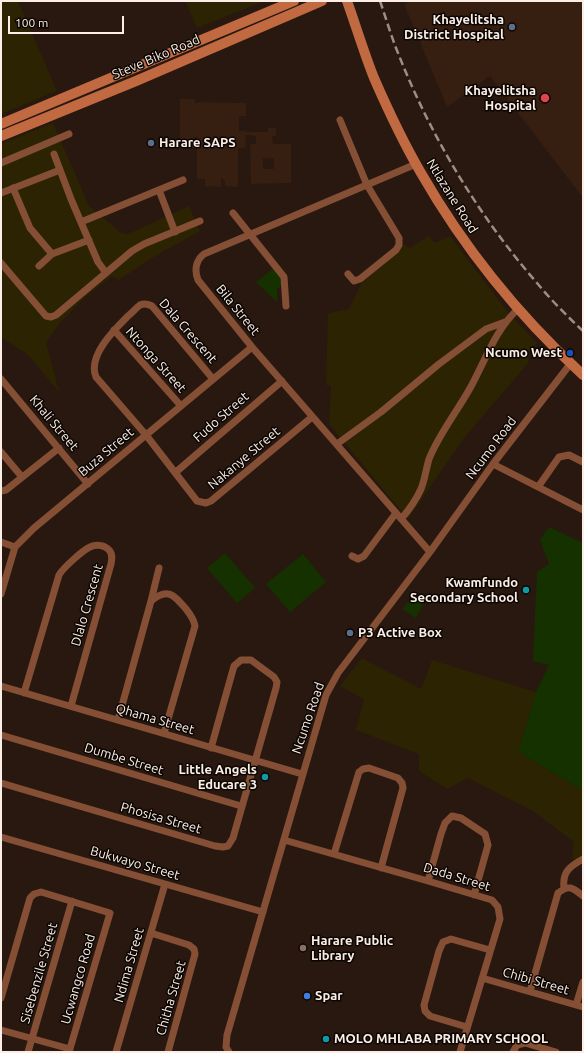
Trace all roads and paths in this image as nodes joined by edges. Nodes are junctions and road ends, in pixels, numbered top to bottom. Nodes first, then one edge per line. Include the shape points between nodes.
1 (294, 1) edge
2 (322, 1) edge
3 (347, 1) edge
4 (340, 120) dead end
5 (1, 124) edge
6 (69, 134) dead end
7 (1, 136) edge
8 (54, 154) dead end
9 (1, 163) edge
10 (416, 164) junction
11 (60, 170) junction
12 (183, 180) dead end
13 (367, 186) junction
14 (13, 188) junction
15 (159, 190) junction
16 (1, 193) edge
17 (233, 213) dead end
18 (200, 221) dead end
19 (81, 222) junction
20 (175, 232) junction
21 (250, 234) junction
22 (89, 240) junction
23 (52, 254) junction
24 (1, 263) edge
25 (39, 266) dead end
26 (106, 273) junction
27 (348, 274) dead end
28 (286, 306) dead end
29 (518, 309) junction
30 (505, 322) junction
31 (114, 330) junction
32 (252, 347) junction
33 (571, 364) junction
34 (583, 375) edge
35 (1, 379) edge
36 (214, 379) junction
37 (282, 381) junction
38 (181, 406) junction
39 (312, 417) junction
40 (146, 435) junction
41 (337, 444) junction
42 (59, 448) junction
43 (1, 452) edge
44 (583, 462) edge
45 (493, 464) junction
46 (176, 472) junction
47 (22, 477) junction
48 (88, 484) junction
49 (538, 487) junction
50 (1, 491) edge
51 (583, 510) edge
52 (396, 513) junction
53 (401, 519) junction
54 (1, 542) edge
55 (15, 547) junction
56 (430, 552) junction
57 (352, 556) dead end
58 (159, 568) dead end
59 (1, 594) edge
60 (151, 601) junction
61 (1, 686) edge
62 (24, 692) junction
63 (71, 706) junction
64 (118, 720) junction
65 (164, 733) junction
66 (1, 735) edge
67 (211, 748) junction
68 (255, 760) junction
69 (302, 774) junction
70 (1, 783) edge
71 (241, 806) junction
72 (1, 836) edge
73 (284, 840) junction
74 (334, 854) junction
75 (583, 859) edge
76 (380, 868) junction
77 (428, 880) junction
78 (165, 884) junction
79 (564, 888) junction
80 (474, 895) junction
81 (583, 896) edge
82 (72, 901) junction
83 (263, 912) junction
84 (151, 933) junction
85 (490, 950) junction
86 (482, 978) junction
87 (583, 982) edge
88 (530, 991) junction
89 (1, 998) edge
90 (580, 1006) edge
91 (467, 1027) junction
92 (1, 1030) edge
93 (32, 1039) junction
94 (70, 1050) edge
95 (28, 1052) edge
96 (116, 1052) edge
97 (168, 1052) edge
98 (229, 1052) edge
99 (460, 1052) edge
100 (513, 1052) edge
101 (556, 1052) edge

1 - 5 street, Steve Biko Road
2 - 7 street, Steve Biko Road
3 - 10 street, Ntlazane Road via 374,77
4 - 13 street
6 - 9 street
8 - 11 street
10 - 13 street, Bila Street
10 - 29 street, Ntlazane Road via 459,234
11 - 14 street
11 - 19 street
12 - 15 street
13 - 21 street, Bila Street
13 - 27 street via 399,238 399,245 358,280 354,281
14 - 16 street
14 - 23 street via 30,228
15 - 19 street
15 - 20 street
17 - 21 street
18 - 20 street
19 - 22 street
20 - 26 street via 132,251
21 - 28 street via 284,277
21 - 32 street, Bila Street via 204,254 198,261 196,270 198,280
22 - 23 street
22 - 26 street via 98,262
23 - 25 street
24 - 26 street via 46,316 51,317
29 - 30 street
29 - 33 street, Ntlazane Road
30 - 41 street via 486,329
30 - 53 street via 469,390 442,433 429,459 421,488
31 - 36 street, Dala Crescent via 140,305 151,305
31 - 38 street, Ntonga Street
31 - 40 street, Dala Crescent via 94,362 94,373
32 - 36 street, Buza Street
32 - 37 street, Bila Street
33 - 34 street, Ntlazane Road
33 - 45 street, Ncumo Road
35 - 42 street, Khali Street
36 - 38 street, Buza Street
37 - 39 street, Bila Street
37 - 46 street, Fudo Street
38 - 40 street, Buza Street
39 - 41 street, Bila Street
39 - 46 street, Nakanye Street via 209,503 197,500
40 - 46 street, Nakanye Street
40 - 48 street, Buza Street
41 - 52 street, Bila Street
42 - 47 street
42 - 48 street, Khali Street
43 - 47 street
44 - 49 street via 569,456 559,457
45 - 49 street
45 - 56 street, Ncumo Road
47 - 50 street
48 - 55 street, Buza Street
49 - 51 street
52 - 53 street, Bila Street
52 - 57 street via 364,556 358,559
53 - 56 street, Bila Street
54 - 55 street
55 - 59 street, Buza Street
56 - 69 street, Ncumo Road via 338,673 326,695
58 - 60 street
60 - 64 street
60 - 65 street via 163,593 174,595 195,623
61 - 62 street, Qhama Street
62 - 63 street, Qhama Street
62 - 63 street, Dlalo Crescent via 59,575 89,547 104,546 111,554 111,564
63 - 64 street, Qhama Street
64 - 65 street, Qhama Street
65 - 67 street, Qhama Street
66 - 71 street, Dumbe Street
67 - 68 street, Qhama Street
67 - 68 street, Phosisa Street via 234,666 241,660 251,660 277,682
68 - 69 street, Qhama Street
68 - 71 street, Phosisa Street
69 - 73 street, Ncumo Road
70 - 71 street, Phosisa Street via 219,847 228,846 232,841
72 - 78 street, Bukwayo Street
73 - 74 street, Dada Street
73 - 83 street, Ncumo Road
74 - 76 street, Dada Street
74 - 76 street via 359,772 369,768 398,778 404,788
75 - 79 street via 566,872
76 - 77 street, Dada Street
77 - 80 street, Dada Street
77 - 80 street via 445,823 452,816 461,818 485,834 488,845
78 - 83 street, Bukwayo Street
78 - 84 street, Ndima Street
79 - 81 street via 572,888
79 - 88 street via 558,893
80 - 85 street, Dada Street via 492,900 498,907 500,919
82 - 89 street via 40,892 32,896
82 - 93 street, Sisebenzile Street
82 - 94 street, Ucwangco Road via 110,913
83 - 98 street, Ncumo Road via 227,1035 226,1047
84 - 96 street, Ndima Street
84 - 97 street, Chitha Street via 189,945 195,952
85 - 86 street, Dada Street
85 - 91 street via 451,939 443,942 439,951 424,1005 425,1011 430,1016
86 - 88 street, Chibi Street
86 - 91 street, Dada Street
87 - 90 street
88 - 90 street, Chibi Street
91 - 99 street, Dada Street
92 - 93 street
93 - 94 street
93 - 95 street, Sisebenzile Street
100 - 101 street via 517,1045 525,1043

